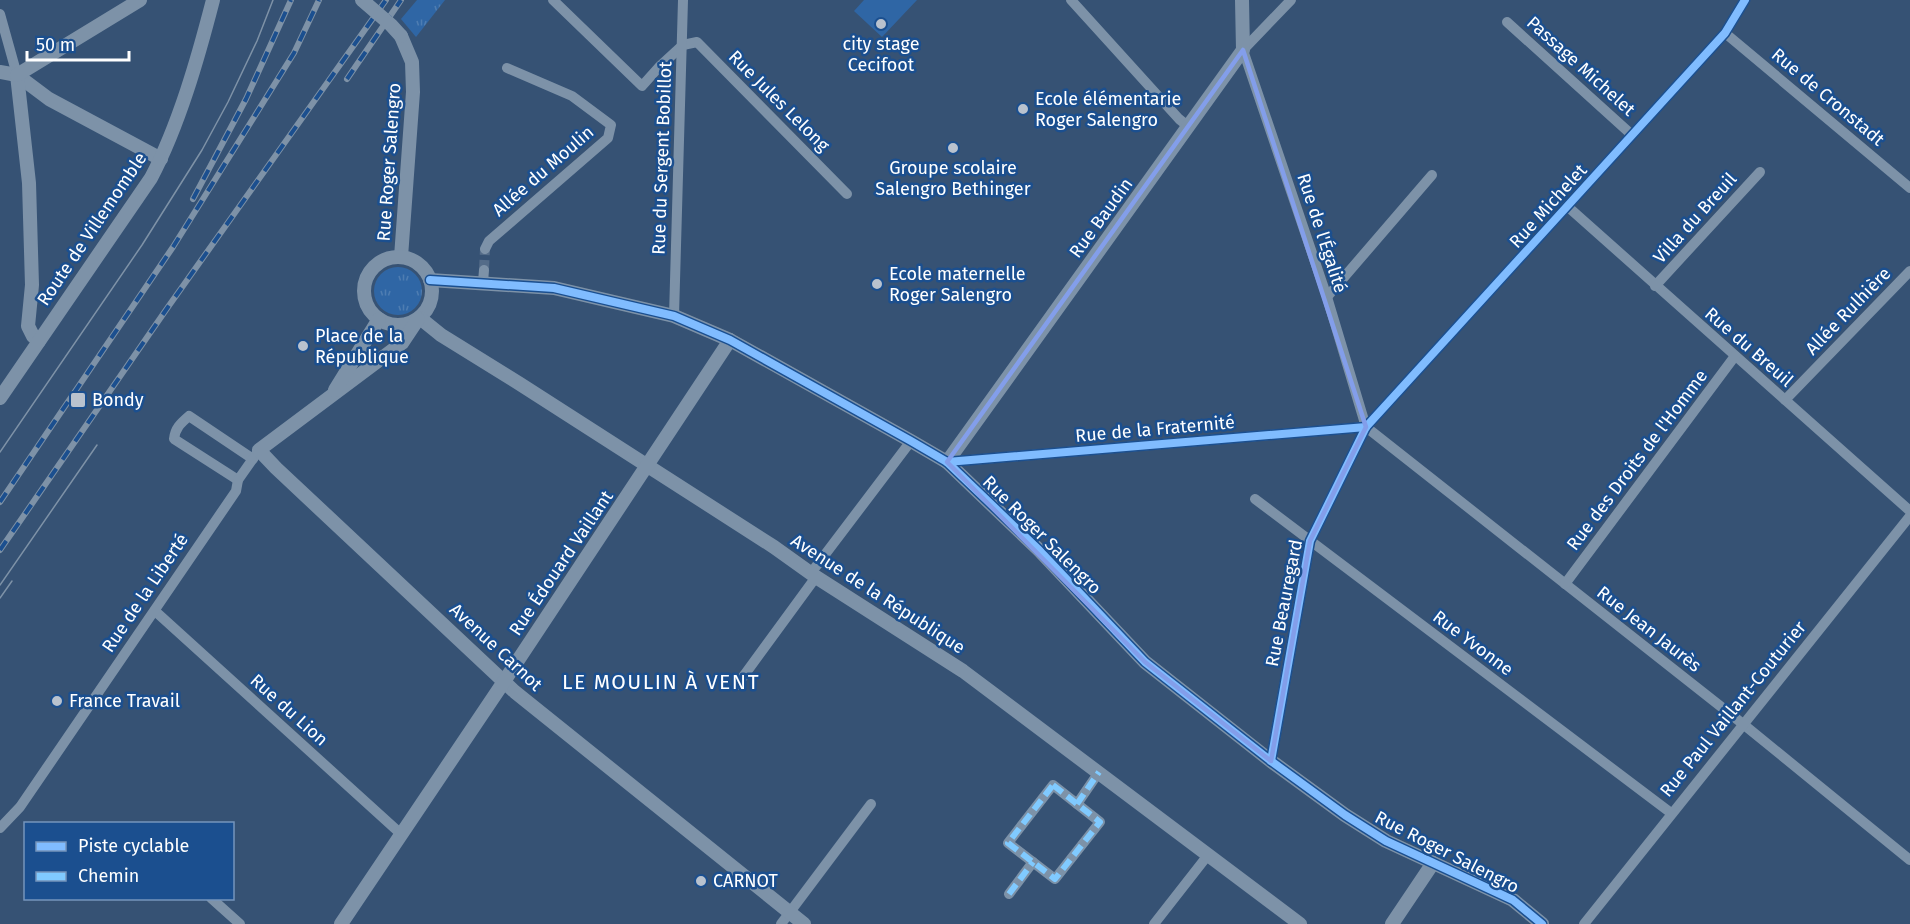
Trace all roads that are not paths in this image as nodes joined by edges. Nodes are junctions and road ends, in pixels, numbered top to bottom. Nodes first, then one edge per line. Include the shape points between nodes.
1 (140, 0) edge
2 (213, 0) edge
3 (362, 0) edge
4 (553, 0) edge
5 (683, 0) edge
6 (1071, 0) edge
7 (1242, 0) edge
8 (1291, 0) edge
9 (1745, 0) edge
10 (0, 14) edge
11 (1507, 22) dead end
12 (1725, 33) junction
13 (682, 45) junction
14 (1244, 50) junction
15 (507, 68) dead end
16 (0, 72) edge
17 (17, 75) junction
18 (1189, 127) junction
19 (1632, 135) junction
20 (161, 159) junction
21 (1760, 172) dead end
22 (1432, 175) dead end
23 (1910, 188) edge
24 (847, 194) dead end
25 (1567, 206) junction
26 (485, 249) tunnel mouth
27 (401, 257) junction
28 (1910, 271) edge
29 (430, 280) junction
30 (1655, 286) junction
31 (1327, 297) junction
32 (674, 316) junction
33 (419, 318) junction
34 (379, 319) junction
35 (730, 340) junction
36 (39, 341) junction
37 (1735, 356) junction
38 (333, 394) junction
39 (0, 398) edge
40 (1785, 400) junction
41 (1366, 427) junction
42 (911, 441) junction
43 (256, 455) junction
44 (947, 462) junction
45 (647, 465) junction
46 (238, 480) junction
47 (1255, 499) dead end
48 (1910, 511) edge
49 (1910, 516) edge
50 (1310, 541) junction
51 (814, 575) junction
52 (1565, 584) junction
53 (155, 610) junction
54 (504, 682) junction
55 (737, 685) dead end
56 (1743, 724) junction
57 (1271, 761) junction
58 (1099, 772) junction
59 (871, 804) dead end
60 (1077, 804) junction
61 (1671, 813) junction
62 (0, 828) edge
63 (401, 834) junction
64 (1208, 855) junction
65 (1910, 860) edge
66 (1033, 862) junction
67 (1433, 863) junction
68 (1009, 894) dead end
69 (213, 900) edge
70 (785, 918) edge
71 (240, 924) edge
72 (341, 924) edge
73 (804, 924) edge
74 (1154, 924) edge
75 (1300, 924) edge
76 (1392, 924) edge
77 (1542, 924) edge
78 (1584, 924) edge

1 - 17 street
2 - 20 street, Route de Villemomble
3 - 27 street, Rue Roger Salengro, bridge via 401,36 408,48 413,76
4 - 13 street via 642,86
5 - 13 street, Rue du Sergent Bobillot
6 - 18 street
7 - 14 street
8 - 14 street, Rue Baudin
9 - 12 street, Rue Michelet
10 - 17 street
11 - 19 street, Passage Michelet
12 - 19 street, Rue Michelet
12 - 23 street, Rue de Cronstadt
13 - 24 street, Rue Jules Lelong via 697,42
13 - 32 street, Rue du Sergent Bobillot
14 - 18 street, Rue Baudin
14 - 31 street, Rue de l'Égalité
15 - 26 street, Allée du Moulin via 572,96 612,125 608,138 489,241
16 - 17 street
17 - 20 street via 49,99
17 - 36 street via 29,183 32,285 28,326
18 - 44 street, Rue Baudin
19 - 25 street, Rue Michelet
20 - 36 street, Route de Villemomble
21 - 30 street, Villa du Breuil
22 - 31 street
25 - 30 street, Rue du Breuil
25 - 41 street, Rue Michelet
27 - 29 street via 419,264
27 - 34 street via 381,261 364,286 367,305
28 - 40 street, Allée Rulhière
29 - 32 street, Rue Roger Salengro via 484,276
29 - 33 street via 431,300
30 - 37 street, Rue du Breuil
31 - 41 street, Rue de l'Égalité
32 - 35 street, Rue Roger Salengro
33 - 34 street via 398,326
33 - 38 street, Rue de la Liberté via 402,343
33 - 45 street, Avenue de la République
34 - 38 street, Rue de la Liberté
35 - 42 street, Rue Roger Salengro
35 - 45 street, Rue Édouard Vaillant
36 - 39 street, Route de Villemomble
37 - 40 street, Rue du Breuil
37 - 52 street, Rue des Droits de l'Homme
38 - 43 street, Rue de la Liberté
40 - 48 street, Rue du Breuil
41 - 44 street, Rue de la Fraternité
41 - 50 street, Rue Beauregard
41 - 52 street, Rue Jean Jaurès
42 - 44 street, Rue Roger Salengro
42 - 51 street
43 - 46 street, Rue de la Liberté
43 - 46 street via 189,416 179,425 174,439
43 - 54 street, Avenue Carnot via 276,468
44 - 57 street, Rue Roger Salengro via 1039,550 1145,662
45 - 51 street, Avenue de la République
45 - 54 street, Rue Édouard Vaillant
46 - 53 street, Rue de la Liberté via 236,490
47 - 50 street, Rue Yvonne
49 - 56 street, Rue Paul Vaillant-Couturier
50 - 57 street, Rue Beauregard
50 - 61 street, Rue Yvonne
51 - 55 street
51 - 58 street, Avenue de la République via 963,671
52 - 56 street, Rue Jean Jaurès
53 - 62 street, Rue de la Liberté via 20,807
53 - 63 street, Rue du Lion
54 - 63 street, Rue Édouard Vaillant
54 - 70 street, Avenue Carnot
56 - 61 street, Rue Paul Vaillant-Couturier
56 - 65 street, Rue Jean Jaurès
57 - 67 street, Rue Roger Salengro via 1386,841
58 - 60 street
58 - 64 street, Avenue de la République
59 - 70 street
60 - 66 street via 1100,822 1055,879
60 - 66 street via 1053,785 1008,843
61 - 78 street, Rue Paul Vaillant-Couturier
63 - 72 street, Rue Édouard Vaillant
64 - 74 street
64 - 75 street, Avenue de la République
66 - 68 street
67 - 76 street
67 - 77 street, Rue Roger Salengro via 1513,900
69 - 71 street
70 - 73 street, Avenue Carnot

